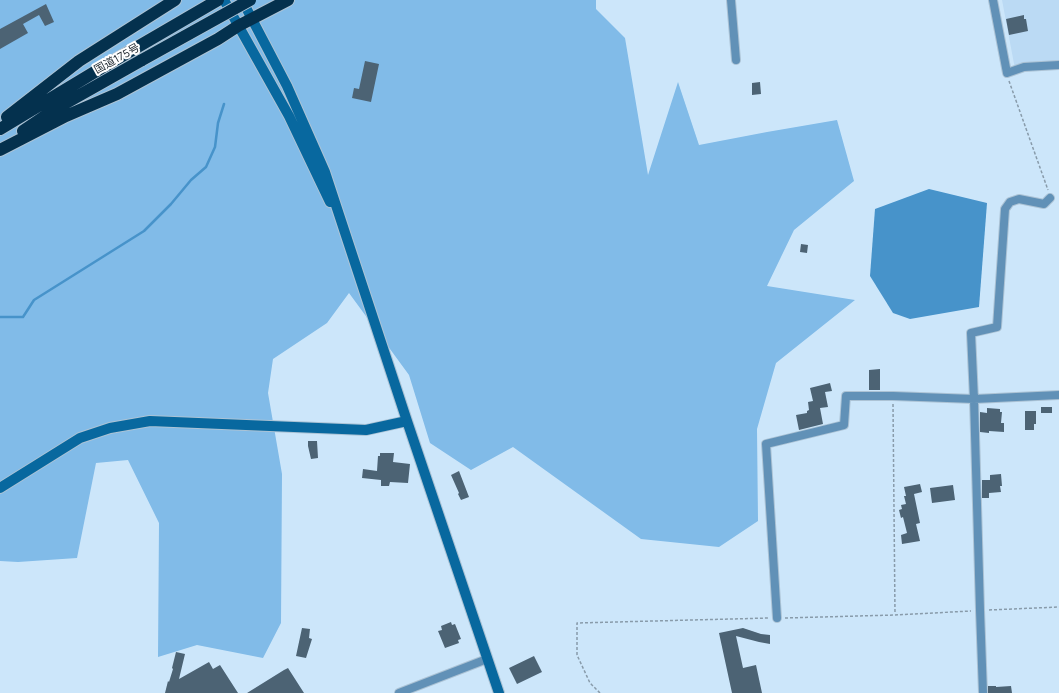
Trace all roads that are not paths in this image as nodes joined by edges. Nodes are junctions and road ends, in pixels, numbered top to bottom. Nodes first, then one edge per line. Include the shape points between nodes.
1 (175, 0) edge
2 (218, 0) edge
3 (224, 0) edge
4 (242, 0) edge
5 (250, 0) edge
6 (288, 0) edge
7 (731, 0) edge
8 (993, 0) edge
9 (252, 19) junction
10 (238, 26) junction
11 (736, 60) dead end
12 (1059, 65) edge
13 (0, 123) edge
14 (0, 129) edge
15 (0, 146) edge
16 (0, 150) edge
17 (1050, 198) road end
18 (349, 242) junction
19 (1059, 395) edge
20 (974, 399) junction
21 (407, 422) junction
22 (0, 488) edge
23 (777, 618) road end
24 (487, 659) junction
25 (399, 693) edge
26 (499, 693) edge
27 (983, 693) edge

1 - 13 highway via 79,61
2 - 14 highway, 国道175号
3 - 10 street
4 - 9 street
5 - 15 highway, 国道175号, bridge via 57,108
6 - 9 highway
7 - 11 street
8 - 12 street via 1007,73 1024,67
9 - 10 highway
9 - 18 street via 287,86 326,172
10 - 16 highway via 117,94 66,116
10 - 18 street via 289,116
17 - 20 street via 1044,204 1019,199 1010,202 1005,209 997,327 971,333
18 - 21 street
19 - 20 street
20 - 23 street via 846,396 844,425 766,444
20 - 27 street
21 - 22 street via 366,430 150,421 110,428 80,438
21 - 24 street
24 - 25 street
24 - 26 street

